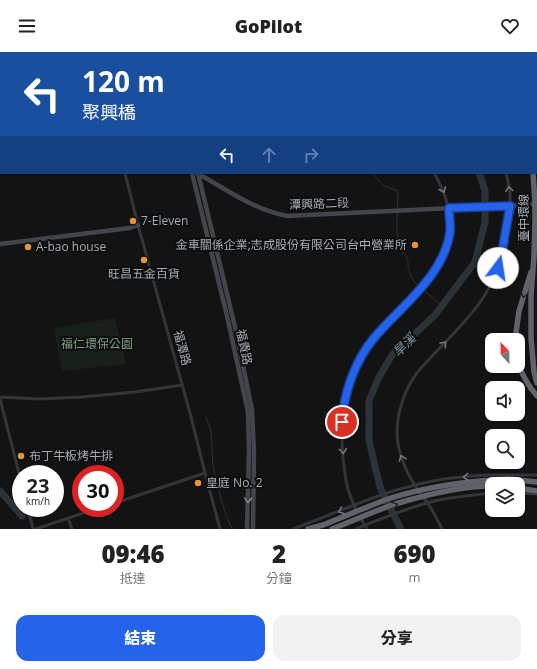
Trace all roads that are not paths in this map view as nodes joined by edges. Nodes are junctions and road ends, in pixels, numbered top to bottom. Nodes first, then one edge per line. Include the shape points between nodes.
1 (125, 174) edge
2 (192, 174) edge
3 (198, 174) edge
4 (200, 174) edge
5 (435, 174) edge
6 (506, 174) edge
7 (534, 174) edge
8 (537, 204) edge
9 (510, 206) junction
10 (450, 208) junction
11 (138, 225) junction
12 (0, 244) edge
13 (534, 264) junction
14 (515, 333) edge
15 (522, 373) edge
16 (537, 383) edge
17 (182, 385) junction
18 (537, 396) edge
19 (0, 398) edge
20 (17, 465) edge
21 (205, 473) junction
22 (537, 476) edge
23 (506, 477) joint
24 (485, 480) edge
25 (525, 480) edge
26 (537, 482) edge
27 (485, 487) edge
28 (525, 488) edge
29 (429, 491) dead end
30 (537, 491) edge
31 (525, 492) edge
32 (420, 493) junction
33 (485, 494) edge
34 (124, 499) edge
35 (31, 517) edge
36 (72, 517) edge
37 (68, 518) junction
38 (323, 525) junction
39 (35, 529) edge
40 (72, 529) edge
41 (220, 529) edge
42 (247, 529) edge
43 (253, 529) edge
44 (293, 529) edge
45 (308, 529) edge
46 (314, 529) edge
47 (332, 529) edge
48 (356, 529) edge
49 (367, 529) edge
50 (442, 529) edge

1 - 11 street, 福潭路
2 -> 42 street, 福貴路 via 248,412
3 - 43 street, 福貴路 via 252,410
4 - 10 street, 潭興路二段 via 260,208 287,216
5 -> 10 street via 442,185
9 -> 6 street
7 - 13 highway, 臺中環線, bridge
8 - 9 street, 潭興路二段
9 - 10 street, 潭興路二段
32 -> 9 street via 405,466 398,444 400,407 417,372 469,317 490,285 498,268
10 -> 49 street via 448,243 439,263 428,280 373,339 358,363 344,402 342,450 345,474 349,492
11 - 12 street
11 - 17 street, 福潭路
13 -> 14 highway via 522,300
13 - 16 highway via 531,338
15 - 18 highway
17 - 19 street via 82,397
17 - 21 street, 福潭路
19 - 20 street
21 - 34 street
21 - 41 street, 福潭路
22 - 23 highway
23 -> 44 street, bridge via 492,475 450,478 411,486
24 - 38 highway, bridge via 433,487 392,498
25 - 26 highway
47 -> 27 highway, bridge via 394,504 435,494
28 - 30 highway
29 - 32 street
30 - 31 street
32 - 50 street
33 - 48 street, bridge via 436,501
35 - 39 street
36 - 37 street
37 - 39 street
37 - 40 street
38 - 45 highway
38 - 46 highway

